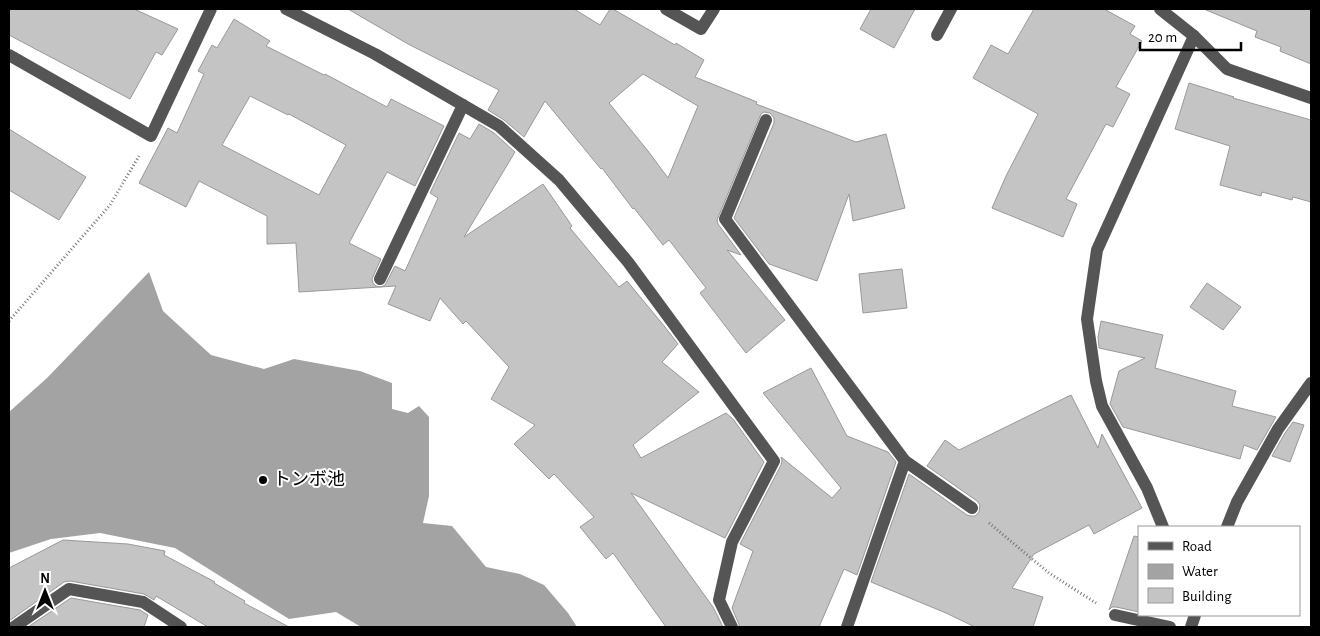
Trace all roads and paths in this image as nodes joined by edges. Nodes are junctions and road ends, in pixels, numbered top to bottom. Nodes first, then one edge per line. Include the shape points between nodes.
1 (211, 9) edge
2 (286, 9) edge
3 (666, 9) edge
4 (714, 9) edge
5 (951, 9) edge
6 (1160, 9) edge
7 (937, 35) dead end
8 (1194, 36) junction
9 (9, 55) edge
10 (1311, 98) edge
11 (463, 104) junction
12 (766, 120) dead end
13 (151, 136) junction
14 (380, 279) dead end
15 (9, 321) edge
16 (1311, 383) edge
17 (906, 461) junction
18 (972, 508) joint
19 (1163, 526) edge
20 (1227, 526) edge
21 (1115, 615) joint
22 (14, 627) edge
23 (181, 627) edge
24 (732, 627) edge
25 (847, 627) edge
26 (1170, 627) edge

1 - 13 street
2 - 11 street
3 - 4 street via 701,30
5 - 7 street
6 - 8 street
8 - 10 street via 1227,69
8 - 19 street via 1097,250 1086,319 1102,406 1147,488
9 - 13 street
11 - 14 street
11 - 24 street via 499,126 559,180 628,262 774,461 732,542 719,600
12 - 17 street via 725,219
13 - 15 path via 110,205
16 - 20 street via 1278,429 1237,502
17 - 18 street
17 - 25 street
18 - 21 path via 1049,573
21 - 26 street
22 - 23 street via 69,589 143,602

